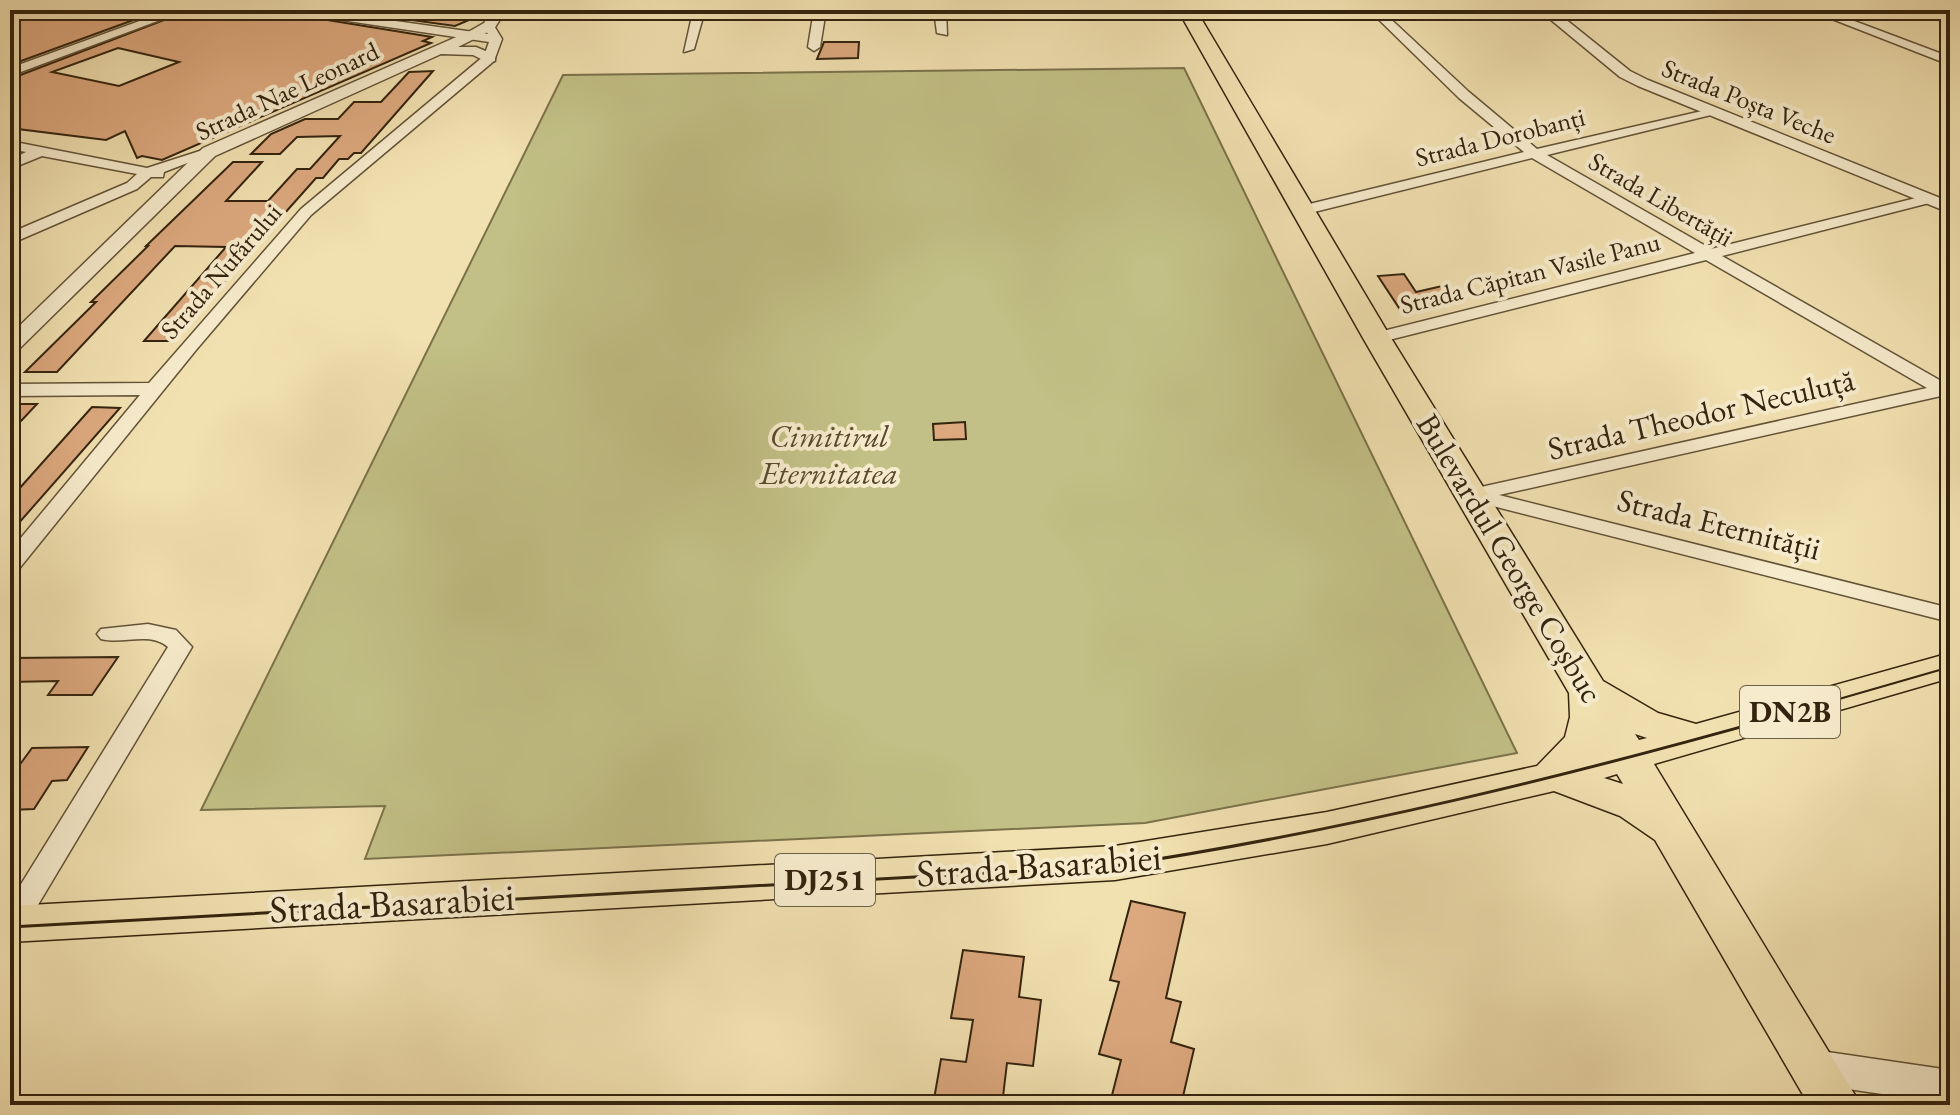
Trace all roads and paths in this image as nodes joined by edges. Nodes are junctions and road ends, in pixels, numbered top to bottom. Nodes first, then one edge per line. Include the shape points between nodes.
1 (294, 10) edge
2 (602, 10) edge
3 (705, 10) edge
4 (820, 10) edge
5 (940, 10) edge
6 (1187, 10) edge
7 (1375, 10) edge
8 (1546, 10) edge
9 (1815, 10) edge
10 (174, 11) edge
11 (481, 28) edge
12 (943, 33) dead end
13 (814, 47) dead end
14 (688, 49) dead end
15 (433, 53) junction
16 (490, 58) junction
17 (1950, 61) edge
18 (10, 72) edge
19 (1710, 111) junction
20 (10, 145) edge
21 (41, 151) junction
22 (209, 152) junction
23 (1535, 154) junction
24 (10, 165) edge
25 (148, 172) junction
26 (180, 179) junction
27 (1928, 199) junction
28 (1950, 208) edge
29 (1302, 210) junction
30 (10, 239) edge
31 (1710, 255) junction
32 (1377, 338) junction
33 (10, 347) edge
34 (155, 389) junction
35 (10, 390) edge
36 (1947, 392) edge
37 (1472, 495) junction
38 (10, 565) edge
39 (1950, 615) edge
40 (109, 634) dead end
41 (1950, 665) edge
42 (1588, 688) junction
43 (1696, 738) junction
44 (1629, 755) junction
45 (1552, 775) junction
46 (1677, 835) junction
47 (11, 925) edge
48 (1825, 1086) edge
49 (1950, 1087) edge

1 - 11 street
2 - 11 street
3 - 14 street via 698,16
4 - 13 street
5 - 12 street
6 - 29 main road, Bulevardul George Coșbuc
7 - 23 street, Strada Libertății
8 - 19 street, Strada Poșta Veche via 1625,74
9 - 17 street
10 - 18 street
11 - 15 street, Strada Nae Leonard
11 - 16 street
15 - 16 street via 469,50
15 - 22 street, Strada Nae Leonard
16 - 34 street, Strada Nufărului via 306,212
19 - 23 street, Strada Dorobanți
19 - 27 street, Strada Poșta Veche
20 - 21 street
21 - 24 street
21 - 25 street
22 - 25 street
22 - 26 street, Strada Nae Leonard
23 - 29 street, Strada Dorobanți
23 - 31 street, Strada Libertății
25 - 26 street
25 - 30 street via 132,186
26 - 33 street, Strada Nae Leonard
27 - 28 street, Strada Poșta Veche
27 - 31 street, Strada Căpitan Vasile Panu
29 - 32 main road, Bulevardul George Coșbuc
31 - 32 street, Strada Căpitan Vasile Panu
31 - 36 street, Strada Libertății
32 - 37 main road, Bulevardul George Coșbuc
34 - 35 street
34 - 38 street, Strada Nufărului
36 - 37 street, Strada Theodor Neculuță
37 - 39 street, Strada Eternității
37 - 42 main road, Bulevardul George Coșbuc
40 - 47 street via 166,634 180,647
41 - 43 main road, Strada Basarabiei / DN2B
42 - 43 main road via 1644,723
42 - 44 main road, Bulevardul George Coșbuc
42 - 45 main road via 1587,736
43 - 44 main road, Strada Basarabiei / DN2B
44 - 45 main road, Strada Basarabiei / DJ251
44 - 46 main road, Bulevardul George Coșbuc
45 - 46 main road via 1635,805
45 - 47 main road, Strada Basarabiei / DJ251 via 1224,850 1115,863
46 - 48 main road, Bulevardul George Coșbuc
48 - 49 street

